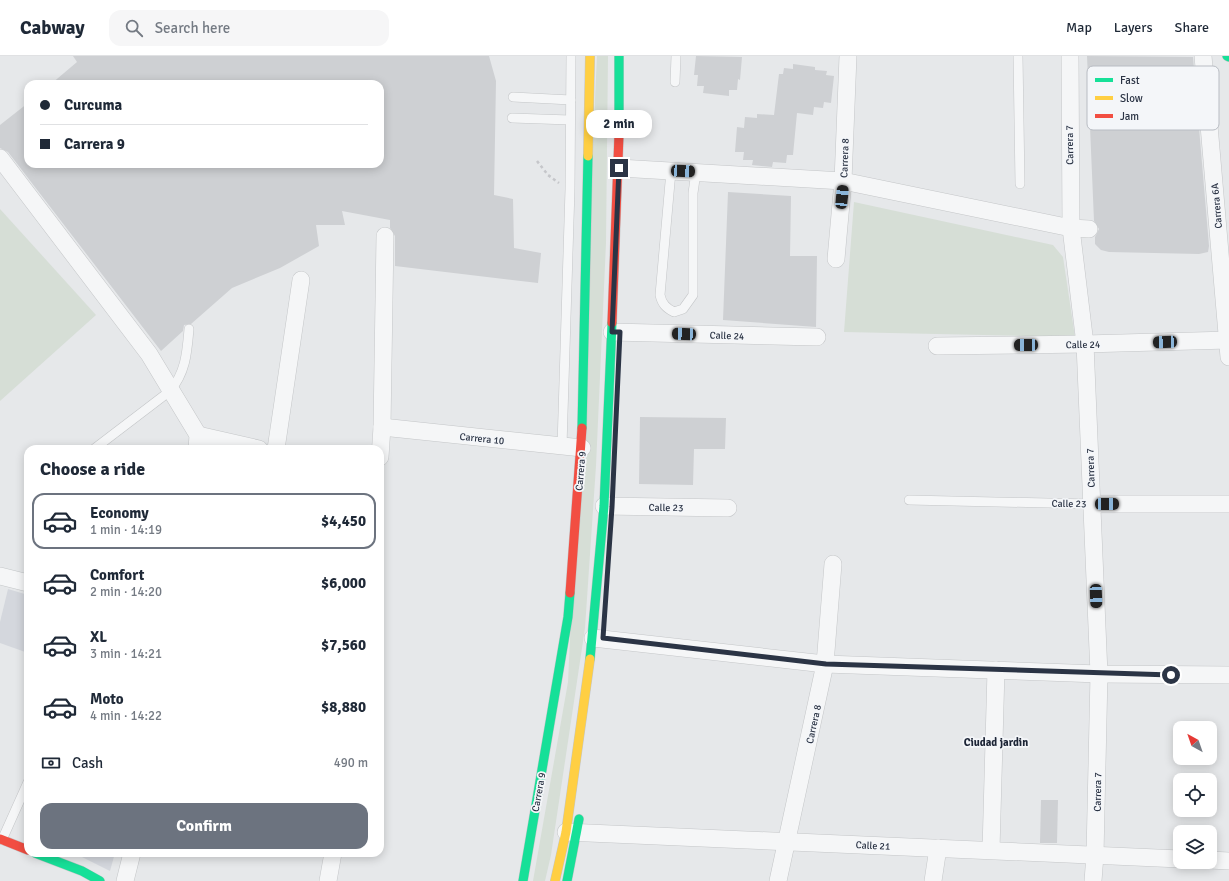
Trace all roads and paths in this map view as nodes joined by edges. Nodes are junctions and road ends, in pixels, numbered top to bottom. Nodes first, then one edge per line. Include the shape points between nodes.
1 (571, 56) edge
2 (590, 56) edge
3 (619, 56) edge
4 (676, 56) edge
5 (848, 56) edge
6 (1018, 56) edge
7 (1070, 56) edge
8 (1203, 56) edge
9 (1204, 66) edge
10 (675, 82) dead end
11 (629, 88) dead end
12 (513, 97) dead end
13 (570, 100) junction
14 (512, 118) dead end
15 (570, 120) junction
16 (1210, 130) edge
17 (0, 158) edge
18 (537, 161) dead end
19 (623, 168) junction
20 (671, 171) junction
21 (696, 172) junction
22 (843, 181) junction
23 (1020, 184) dead end
24 (570, 189) junction
25 (1070, 228) junction
26 (1089, 229) dead end
27 (385, 236) dead end
28 (836, 259) dead end
29 (301, 280) dead end
30 (189, 328) dead end
31 (616, 332) junction
32 (817, 337) dead end
33 (1229, 340) edge
34 (1085, 344) junction
35 (937, 346) dead end
36 (1229, 357) edge
37 (170, 391) junction
38 (382, 427) junction
39 (197, 442) edge
40 (99, 445) edge
41 (224, 445) edge
42 (277, 445) edge
43 (381, 445) edge
44 (562, 446) junction
45 (582, 448) junction
46 (909, 500) dead end
47 (1091, 504) junction
48 (1229, 504) edge
49 (608, 506) junction
50 (728, 508) dead end
51 (833, 564) dead end
52 (0, 576) edge
53 (607, 576) dead end
54 (24, 582) edge
55 (600, 638) junction
56 (826, 664) junction
57 (996, 670) junction
58 (1099, 674) junction
59 (1229, 676) edge
60 (24, 790) edge
61 (580, 809) dead end
62 (572, 832) junction
63 (1, 839) edge
64 (788, 842) junction
65 (24, 848) edge
66 (938, 848) junction
67 (991, 850) junction
68 (1096, 855) junction
69 (44, 857) edge
70 (131, 857) edge
71 (332, 857) edge
72 (1173, 859) edge
73 (1217, 860) edge
74 (1229, 861) edge
75 (80, 876) edge
76 (100, 881) edge
77 (125, 881) edge
78 (328, 881) edge
79 (523, 881) edge
80 (555, 881) edge
81 (567, 881) edge
82 (778, 881) edge
83 (933, 881) edge
84 (1093, 881) edge

1 - 13 lane
2 - 45 main road, Carrera 9
3 - 19 main road
4 - 10 lane
5 - 22 street, Carrera 8
6 - 23 lane
7 - 25 street, Carrera 7
8 - 9 street, Carrera 6A
11 - 19 main road
12 - 13 lane
13 - 15 lane
14 - 15 lane
15 - 24 lane
16 - 33 street, Carrera 6A
17 - 37 street via 113,299
18 - 24 path via 548,175
19 - 20 street
19 - 31 main road
20 - 21 street
20 - 21 lane via 660,295 662,302 674,312 683,309 693,295
21 - 22 street
22 - 25 street
22 - 28 street, Carrera 8
24 - 44 lane
25 - 26 street
25 - 34 street, Carrera 7
27 - 38 street
29 - 42 street
30 - 37 lane via 185,366 179,380
31 - 32 street, Calle 24
31 - 49 main road
33 - 34 street, Calle 24
33 - 36 street, Carrera 6A
34 - 35 street, Calle 24
34 - 47 street, Carrera 7
37 - 39 street
37 - 40 lane
38 - 43 street
38 - 44 street, Carrera 10
39 - 41 street
44 - 45 street, Carrera 10
45 - 79 main road, Carrera 9 via 568,616
46 - 47 lane, Calle 23
47 - 48 street, Calle 23
47 - 58 street, Carrera 7
49 - 50 street, Calle 23
49 - 53 main road
49 - 55 main road
51 - 56 street, Carrera 8
52 - 54 street
55 - 56 street
55 - 62 main road
56 - 57 street
56 - 64 street, Carrera 8
57 - 58 street
57 - 67 street
58 - 59 street
58 - 68 street, Carrera 7
60 - 63 lane
61 - 62 main road
62 - 64 street, Calle 21
62 - 80 main road
62 - 81 main road
63 - 65 main road
64 - 66 street, Calle 21
64 - 82 street, Carrera 8
66 - 67 street, Calle 21
66 - 83 street
67 - 68 street, Calle 21
68 - 72 street, Calle 21
68 - 84 street, Carrera 7
69 - 75 main road
70 - 77 street
71 - 78 street
73 - 74 street
75 - 76 main road

